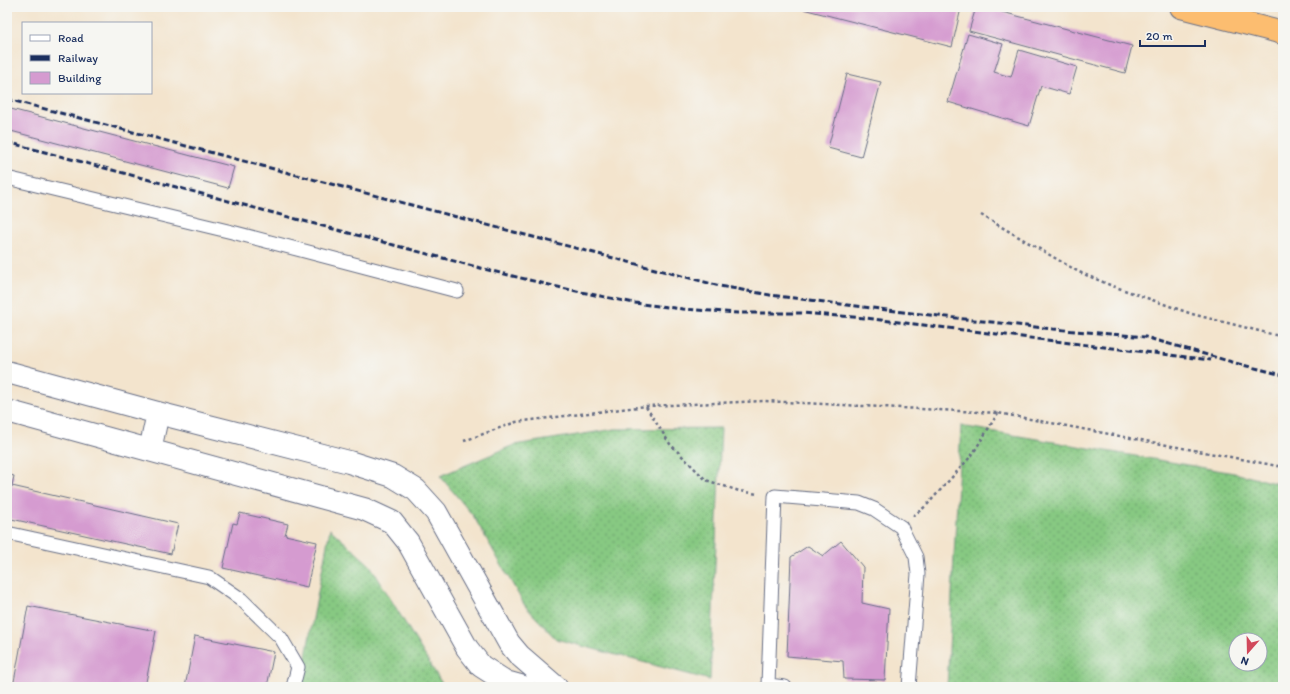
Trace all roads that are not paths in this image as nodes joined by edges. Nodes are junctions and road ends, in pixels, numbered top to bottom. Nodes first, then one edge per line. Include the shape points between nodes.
1 (1181, 7) edge
2 (1283, 33) edge
3 (7, 178) edge
4 (457, 291) dead end
5 (7, 372) edge
6 (7, 410) edge
7 (158, 413) junction
8 (150, 450) junction
9 (7, 533) edge
10 (768, 686) edge
11 (293, 687) edge
12 (524, 687) edge
13 (556, 687) edge
14 (785, 687) edge
15 (909, 687) edge

1 - 2 highway
3 - 4 lane via 232,232
5 - 7 street
6 - 8 street
7 - 8 street
7 - 13 street via 349,462 393,476 416,490 436,512 509,643
8 - 12 street via 364,509 392,522 408,542 467,648 481,666 506,682
9 - 11 lane via 208,577 240,599 281,638 298,667
10 - 14 lane
10 - 15 lane via 775,496 859,502 901,527 916,557 918,574

